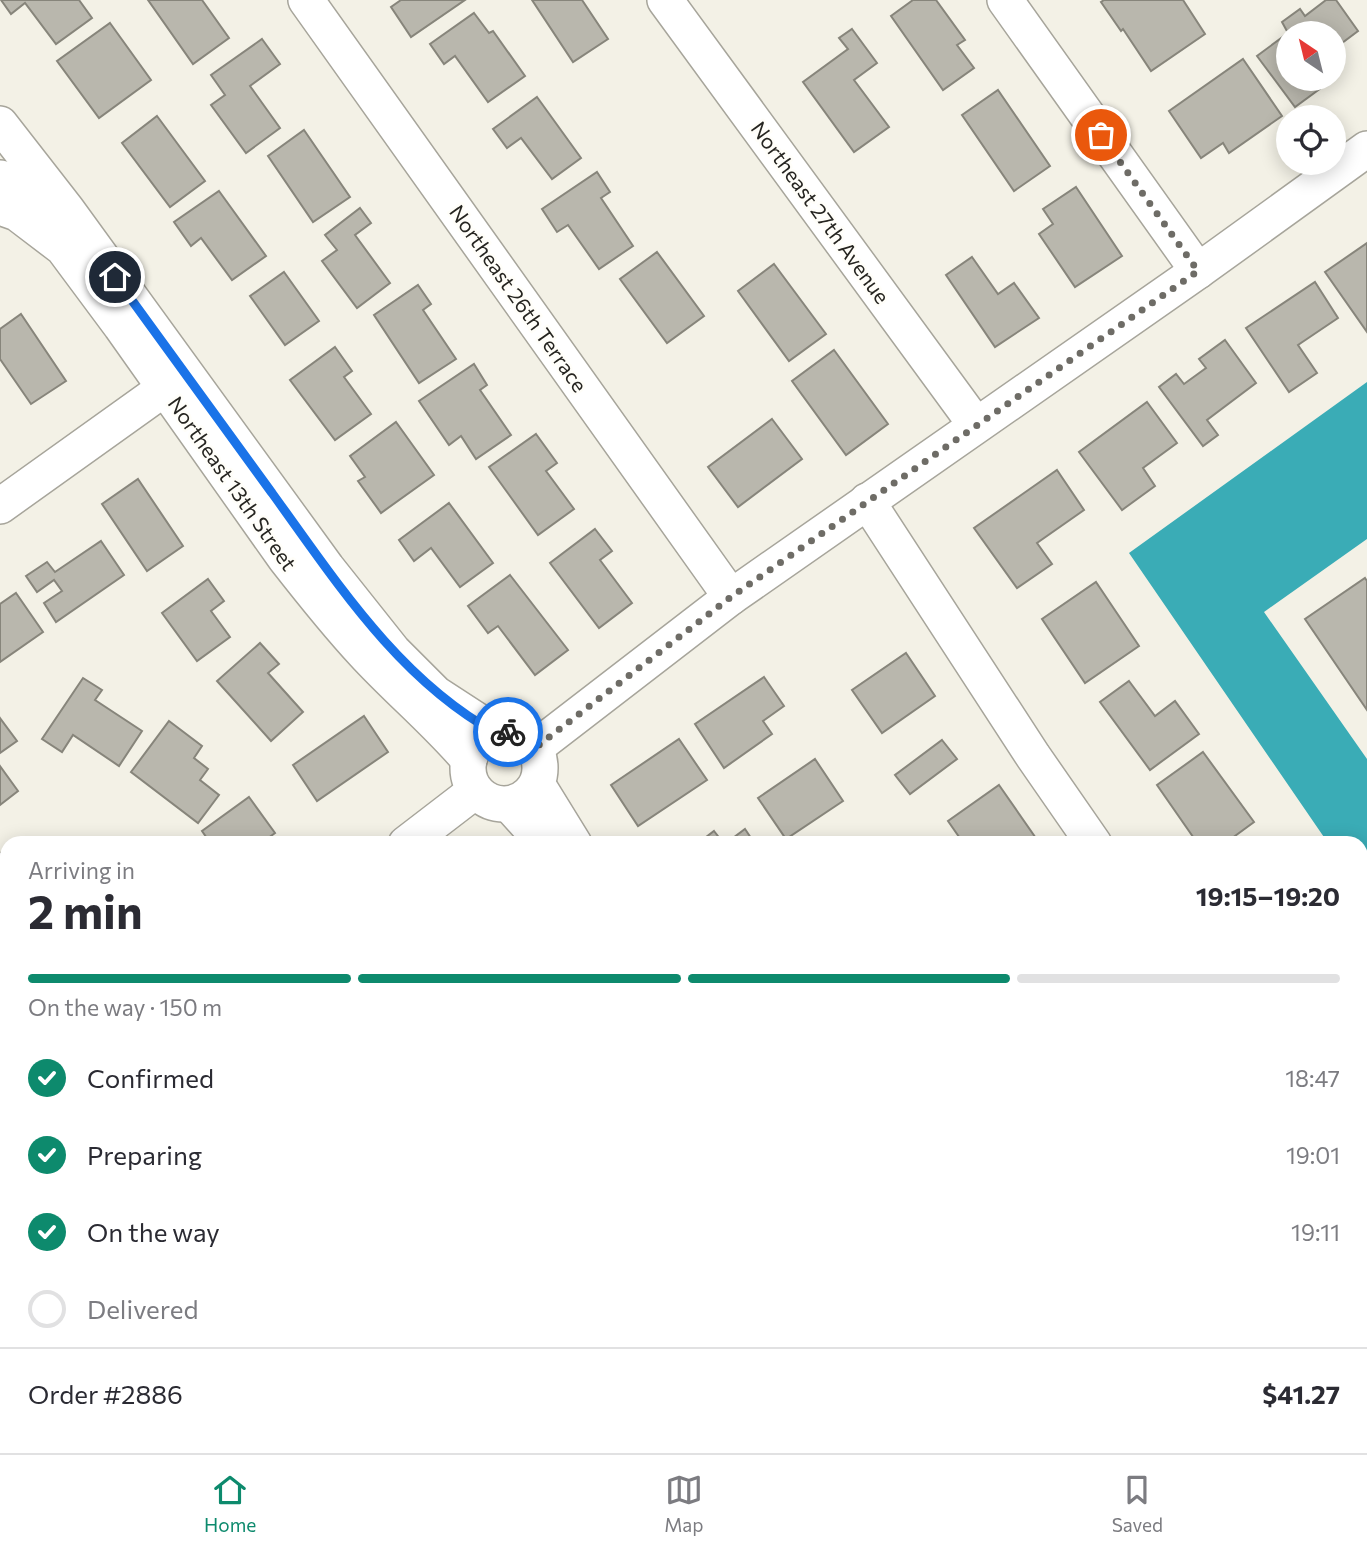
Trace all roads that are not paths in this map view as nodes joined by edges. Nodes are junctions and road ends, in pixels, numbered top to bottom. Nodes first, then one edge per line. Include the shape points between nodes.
1 (306, 0) edge
2 (665, 0) edge
3 (1005, 0) edge
4 (0, 124) edge
5 (1367, 149) edge
6 (0, 178) edge
7 (0, 207) edge
8 (67, 210) junction
9 (1198, 271) junction
10 (165, 388) junction
11 (976, 425) junction
12 (867, 501) junction
13 (0, 506) edge
14 (731, 597) junction
15 (496, 733) junction
16 (535, 748) junction
17 (472, 775) junction
18 (537, 784) junction
19 (509, 804) junction
20 (414, 836) edge
21 (538, 836) edge
22 (569, 836) edge
23 (1088, 836) edge

1 - 14 street, Northeast 26th Terrace
2 - 11 street, Northeast 27th Avenue
3 - 9 street
4 - 8 street
5 - 9 street
6 - 8 street via 42,193
7 - 10 street, Northeast 13th Street via 17,213 64,248
8 - 15 street via 327,568 393,651 436,694
9 - 11 street
10 - 13 street
10 - 17 street, Northeast 13th Street via 285,558 365,654 443,729
11 - 12 street
12 - 14 street
12 - 23 street
14 - 16 street
15 - 16 street via 515,733
15 - 17 street via 479,741 471,753
16 - 18 street via 541,773
17 - 19 street via 485,800
17 - 20 street
18 - 19 street via 530,794
18 - 22 street
19 - 21 street

